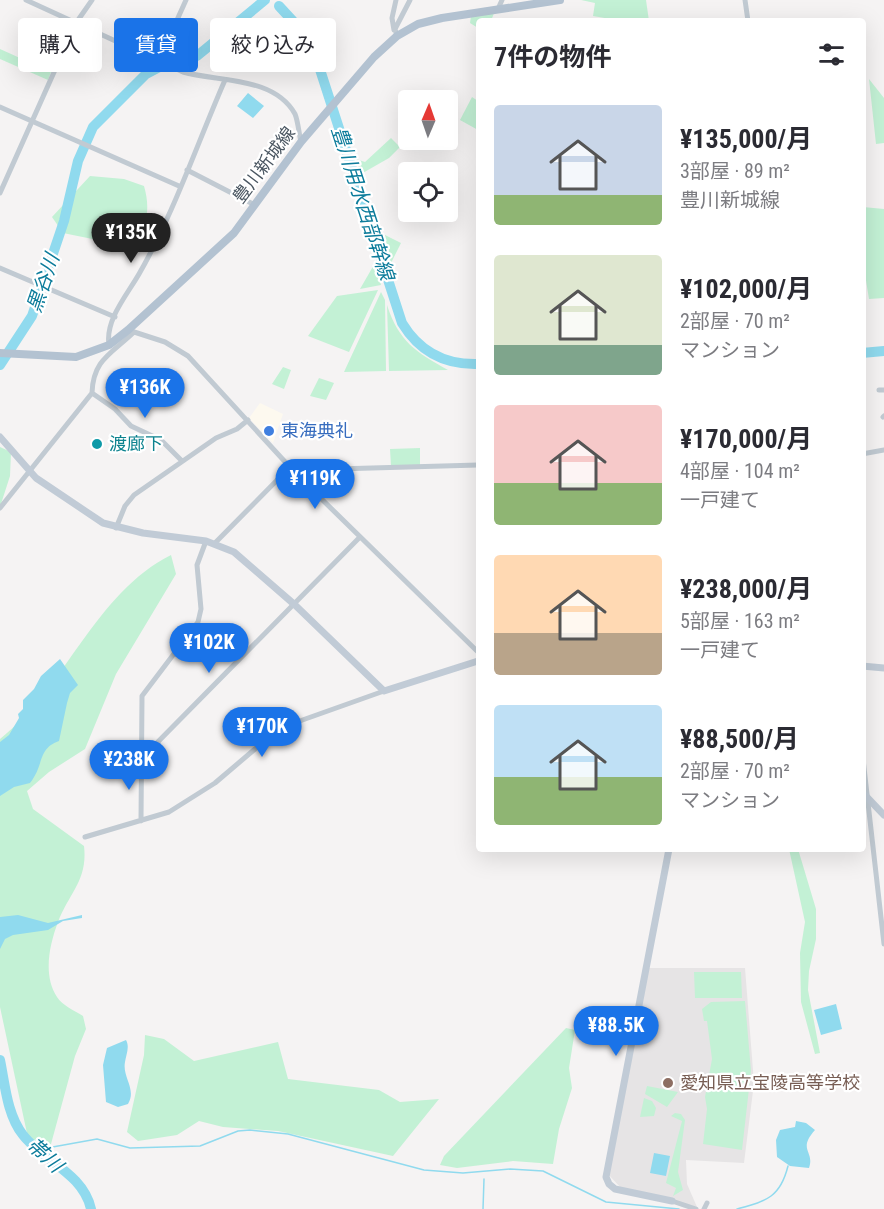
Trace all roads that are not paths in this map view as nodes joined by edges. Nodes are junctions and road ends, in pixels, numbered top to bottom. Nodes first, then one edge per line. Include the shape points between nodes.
1 (26, 0) edge
2 (92, 0) edge
3 (186, 0) edge
4 (396, 0) edge
5 (410, 0) edge
6 (501, 0) edge
7 (560, 0) edge
8 (745, 0) edge
9 (498, 9) junction
10 (65, 18) edge
11 (79, 18) edge
12 (178, 18) edge
13 (748, 18) edge
14 (396, 34) junction
15 (54, 72) edge
16 (183, 72) edge
17 (225, 80) junction
18 (0, 107) edge
19 (32, 121) junction
20 (301, 142) junction
21 (187, 170) junction
22 (179, 186) junction
23 (0, 193) edge
24 (255, 206) junction
25 (0, 268) edge
26 (115, 316) junction
27 (130, 331) junction
28 (109, 345) junction
29 (0, 353) edge
30 (92, 393) junction
31 (248, 420) junction
32 (0, 437) edge
33 (884, 450) edge
34 (866, 453) edge
35 (182, 461) junction
36 (476, 465) edge
37 (291, 466) junction
38 (28, 472) junction
39 (0, 508) edge
40 (116, 528) junction
41 (359, 538) junction
42 (206, 541) junction
43 (214, 544) junction
44 (295, 605) junction
45 (476, 650) edge
46 (476, 662) edge
47 (866, 666) edge
48 (884, 668) edge
49 (384, 691) junction
50 (140, 760) junction
51 (866, 796) edge
52 (866, 803) edge
53 (884, 815) edge
54 (141, 821) junction
55 (86, 837) dead end
56 (668, 852) edge
57 (884, 944) edge
58 (672, 1201) joint
59 (707, 1203) dead end
60 (696, 1209) edge
61 (704, 1209) edge

1 - 10 street
2 - 11 street
3 - 12 street
4 - 14 street via 392,18
5 - 14 street
6 - 9 street
7 - 9 main road, 豊川新城線
8 - 13 street
9 - 14 main road, 豊川新城線 via 428,21
14 - 20 main road, 豊川新城線
15 - 19 street
16 - 17 street
17 - 20 street via 243,80 267,89 295,115
17 - 21 street
18 - 19 street
19 - 22 street
19 - 23 street
20 - 24 main road, 豊川新城線
21 - 22 street
21 - 24 street
22 - 26 street
24 - 27 main road, 豊川新城線 via 234,233
25 - 26 street
26 - 28 street via 107,335
27 - 28 main road, 豊川新城線
27 - 30 street via 93,372
27 - 31 street via 165,342 188,357
28 - 29 main road, 豊川新城線 via 76,357
30 - 35 street via 131,426 161,440
30 - 38 street
31 - 35 street
31 - 37 street
32 - 38 street
33 - 34 street
35 - 40 street via 134,495
36 - 37 street via 300,470
37 - 41 street
37 - 43 street
38 - 39 street
38 - 40 street
40 - 42 street
41 - 44 street
41 - 45 street
42 - 43 street
42 - 50 street via 197,565 201,609 198,622 142,696
43 - 44 street via 234,552
44 - 49 street
44 - 50 street
46 - 49 street
47 - 48 street
49 - 54 street via 294,723 169,812
50 - 54 street
51 - 53 street
52 - 57 street
54 - 55 street
56 - 58 street via 606,1177 615,1189
58 - 60 street
59 - 61 street

